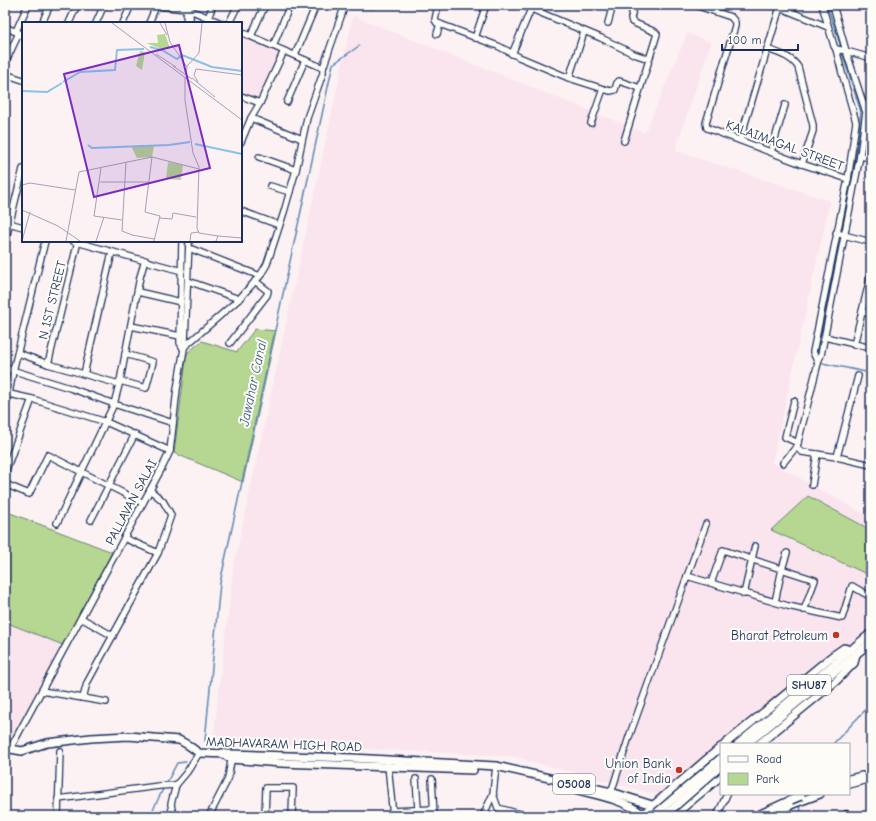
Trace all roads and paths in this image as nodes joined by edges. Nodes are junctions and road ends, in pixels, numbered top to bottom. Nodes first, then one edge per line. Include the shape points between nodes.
1 (28, 5) edge
2 (50, 5) edge
3 (77, 5) edge
4 (104, 5) edge
5 (131, 5) edge
6 (148, 5) edge
7 (213, 5) edge
8 (238, 5) edge
9 (265, 5) edge
10 (290, 5) edge
11 (316, 5) edge
12 (345, 5) edge
13 (438, 5) edge
14 (486, 5) edge
15 (522, 5) edge
16 (613, 5) edge
17 (634, 5) edge
18 (695, 5) edge
19 (822, 5) edge
20 (833, 5) edge
21 (160, 6) edge
22 (777, 6) edge
23 (188, 7) edge
24 (531, 9) junction
25 (208, 18) junction
26 (23, 22) edge
27 (42, 22) edge
28 (69, 22) edge
29 (96, 22) edge
30 (123, 22) edge
31 (150, 22) edge
32 (186, 22) edge
33 (190, 22) edge
34 (218, 22) edge
35 (230, 22) edge
36 (608, 23) dead end
37 (440, 24) junction
38 (828, 26) junction
39 (5, 27) edge
40 (242, 32) edge
41 (584, 32) junction
42 (19, 33) edge
43 (437, 34) dead end
44 (251, 36) junction
45 (474, 38) junction
46 (273, 46) junction
47 (767, 49) junction
48 (836, 49) junction
49 (284, 51) junction
50 (845, 51) junction
51 (512, 54) junction
52 (295, 55) junction
53 (871, 58) edge
54 (649, 59) junction
55 (305, 60) junction
56 (5, 63) edge
57 (323, 68) junction
58 (5, 74) edge
59 (569, 78) junction
60 (22, 80) edge
61 (640, 88) junction
62 (603, 89) junction
63 (242, 96) edge
64 (287, 102) dead end
65 (871, 102) edge
66 (260, 103) junction
67 (785, 105) dead end
68 (864, 109) junction
69 (251, 118) junction
70 (591, 123) dead end
71 (302, 138) junction
72 (242, 139) edge
73 (740, 140) junction
74 (624, 141) dead end
75 (771, 152) junction
76 (860, 156) junction
77 (259, 157) dead end
78 (871, 158) edge
79 (802, 164) junction
80 (296, 170) junction
81 (22, 173) edge
82 (848, 179) junction
83 (270, 186) dead end
84 (290, 192) junction
85 (242, 211) edge
86 (7, 223) edge
87 (279, 225) junction
88 (22, 227) edge
89 (837, 233) junction
90 (844, 235) junction
91 (5, 242) edge
92 (45, 242) edge
93 (76, 242) edge
94 (79, 242) edge
95 (180, 242) edge
96 (189, 242) edge
97 (871, 242) edge
98 (189, 248) junction
99 (112, 252) junction
100 (146, 260) junction
101 (182, 271) junction
102 (260, 276) junction
103 (871, 276) edge
104 (188, 281) junction
105 (255, 281) junction
106 (138, 292) junction
107 (238, 299) junction
108 (181, 302) junction
109 (862, 312) junction
110 (871, 314) edge
111 (131, 326) junction
112 (180, 336) junction
113 (825, 337) junction
114 (230, 343) dead end
115 (854, 345) junction
116 (183, 348) junction
117 (871, 348) edge
118 (18, 353) junction
119 (125, 354) junction
120 (819, 359) junction
121 (48, 364) junction
122 (5, 368) edge
123 (13, 371) junction
124 (84, 374) junction
125 (858, 376) dead end
126 (120, 382) junction
127 (7, 394) edge
128 (32, 399) junction
129 (794, 401) dead end
130 (114, 404) junction
131 (5, 406) edge
132 (106, 422) junction
133 (173, 423) junction
134 (135, 434) junction
135 (798, 445) junction
136 (170, 451) junction
137 (817, 454) junction
138 (837, 458) junction
139 (783, 463) dead end
140 (871, 465) edge
141 (6, 470) dead end
142 (82, 471) junction
143 (5, 484) edge
144 (108, 484) junction
145 (812, 485) dead end
146 (150, 490) junction
147 (143, 503) junction
148 (91, 520) dead end
149 (57, 523) dead end
150 (706, 524) dead end
151 (124, 538) junction
152 (755, 546) dead end
153 (158, 553) junction
154 (787, 553) dead end
155 (752, 560) junction
156 (782, 568) junction
157 (687, 576) junction
158 (711, 583) junction
159 (744, 594) junction
160 (871, 597) edge
161 (775, 602) junction
162 (804, 610) junction
163 (81, 618) junction
164 (871, 633) edge
165 (112, 636) junction
166 (871, 642) edge
167 (854, 652) junction
168 (42, 691) junction
169 (83, 698) junction
170 (106, 702) dead end
171 (776, 716) junction
172 (726, 743) edge
173 (739, 743) edge
174 (747, 743) edge
175 (760, 743) edge
176 (720, 748) edge
177 (8, 749) edge
178 (60, 751) dead end
179 (198, 753) junction
180 (232, 757) junction
181 (720, 759) edge
182 (388, 763) junction
183 (720, 767) edge
184 (496, 768) junction
185 (871, 774) edge
186 (720, 777) edge
187 (416, 778) dead end
188 (871, 778) edge
189 (432, 779) dead end
190 (850, 779) edge
191 (679, 783) junction
192 (850, 784) edge
193 (176, 785) junction
194 (493, 794) junction
195 (726, 795) edge
196 (814, 795) edge
197 (610, 796) junction
198 (803, 797) edge
199 (58, 799) junction
200 (694, 800) junction
201 (792, 802) junction
202 (652, 805) junction
203 (418, 809) junction
204 (434, 809) junction
205 (392, 814) edge
206 (641, 815) edge
207 (58, 816) edge
208 (173, 816) edge
209 (209, 816) edge
210 (265, 816) edge
211 (292, 816) edge
212 (434, 816) edge
213 (483, 816) edge
214 (528, 816) edge
215 (653, 816) edge
216 (664, 816) edge
217 (673, 816) edge
218 (717, 816) edge
219 (756, 816) edge
220 (770, 816) edge

1 - 26 street
2 - 27 street
3 - 28 street
4 - 29 street
5 - 30 street
6 - 21 street
7 - 25 street
8 - 35 street
9 - 44 street
10 - 46 street
11 - 52 street
12 - 57 street
13 - 37 street via 434,20
14 - 45 street
15 - 24 street
16 - 36 street
17 - 54 street via 632,22 657,34
18 - 73 street, KALAIMAGAL STREET via 731,17 735,22 706,123 707,128
19 - 38 street
20 - 50 street, KALAIMAGAL STREET
21 - 23 street
21 - 31 street
22 - 38 street
22 - 47 street
23 - 25 street
23 - 32 street
23 - 33 street
24 - 41 street
24 - 51 street
25 - 34 street
37 - 43 street
37 - 45 street
38 - 48 street
39 - 42 street
40 - 44 street
41 - 54 street
41 - 59 street
42 - 56 street
44 - 46 street
45 - 51 street
46 - 49 street
47 - 73 street
47 - 79 street via 789,58 798,67 813,125
48 - 50 street
48 - 82 street via 856,122
49 - 52 street
49 - 66 street
50 - 53 street
50 - 68 street, KALAIMAGAL STREET
51 - 59 street
52 - 55 street
54 - 61 street
55 - 57 street
55 - 64 street
57 - 71 street
58 - 60 street
59 - 62 street
61 - 62 street via 620,81 615,90
61 - 74 street
62 - 70 street
63 - 66 street
65 - 68 street
66 - 69 street
67 - 75 street
68 - 76 street, KALAIMAGAL STREET via 866,112
69 - 71 street
69 - 72 street
71 - 80 street
73 - 75 street, KALAIMAGAL STREET
75 - 79 street, KALAIMAGAL STREET
76 - 78 street
76 - 90 street, KALAIMAGAL STREET
77 - 80 street
79 - 82 street, KALAIMAGAL STREET
80 - 84 street
81 - 86 street
82 - 89 street, KALAIMAGAL STREET
83 - 84 street
84 - 87 street
85 - 87 street
86 - 88 street
86 - 91 street
87 - 102 street via 269,258
89 - 90 street
89 - 120 street, KALAIMAGAL STREET via 813,352
90 - 97 street
90 - 113 street, KALAIMAGAL STREET
92 - 118 street
93 - 121 street, N 1ST STREET
94 - 99 street
95 - 101 street
96 - 98 street, PALLAVAN SALAI
98 - 102 street
98 - 104 street, PALLAVAN SALAI
99 - 100 street
99 - 124 street
100 - 101 street
100 - 106 street
101 - 108 street
102 - 105 street
103 - 109 street
104 - 107 street
104 - 116 street, PALLAVAN SALAI
105 - 107 street
105 - 114 street via 266,288 267,295
106 - 108 street
106 - 111 street
107 - 116 street
108 - 112 street
109 - 110 street
109 - 115 street
111 - 112 street
111 - 119 street
112 - 116 street
113 - 115 street
113 - 120 street, KALAIMAGAL STREET
115 - 117 street
116 - 133 street, PALLAVAN SALAI
118 - 121 street
118 - 123 street
119 - 126 street
119 - 126 street via 153,362 146,388
120 - 135 street, KALAIMAGAL STREET
121 - 124 street
122 - 123 street
123 - 127 street
123 - 130 street
124 - 126 street
125 - 138 street
126 - 130 street
127 - 128 street
127 - 131 street
128 - 132 street
128 - 141 street
129 - 135 street via 784,436
130 - 132 street
130 - 133 street
132 - 134 street
132 - 142 street
133 - 136 street, PALLAVAN SALAI
134 - 136 street
134 - 144 street
135 - 137 street via 802,452
135 - 139 street
136 - 146 street, PALLAVAN SALAI
137 - 138 street
137 - 145 street
138 - 140 street
142 - 143 street via 48,455 29,494
142 - 144 street
142 - 149 street
144 - 147 street
144 - 148 street
146 - 147 street, PALLAVAN SALAI
146 - 153 street via 163,501 171,515
147 - 151 street, PALLAVAN SALAI
150 - 157 street
151 - 153 street
151 - 163 street, PALLAVAN SALAI
152 - 155 street
153 - 165 street
154 - 156 street
155 - 156 street
155 - 158 street via 722,550
155 - 159 street
156 - 161 street
156 - 162 street via 815,580
157 - 158 street
157 - 197 street
158 - 159 street
159 - 161 street
160 - 162 street via 852,586 842,618
161 - 162 street
163 - 165 street
163 - 168 street, PALLAVAN SALAI
164 - 167 main road, SHU87
165 - 169 street via 87,683
166 - 167 main road, SHU87
167 - 171 main road, SHU87
167 - 172 main road via 844,648 831,657
167 - 175 main road via 854,663 836,681
168 - 169 street
168 - 177 street, PALLAVAN SALAI
169 - 170 street
171 - 173 main road, SHU87
171 - 174 main road, SHU87
176 - 191 main road
177 - 179 main road, MADHAVARAM HIGH ROAD via 22,751 47,743 128,736 179,740
178 - 199 street
179 - 180 main road, MADHAVARAM HIGH ROAD via 222,753
179 - 193 street
180 - 182 main road
180 - 209 street via 228,779
181 - 215 main road, bridge
182 - 184 main road
182 - 205 street
183 - 216 main road, bridge
184 - 194 street
184 - 197 main road, O5008
185 - 190 main road
186 - 200 main road
187 - 203 street
188 - 192 main road
189 - 204 street
191 - 200 main road
191 - 202 main road
193 - 199 street
193 - 208 street via 171,804
194 - 213 street
194 - 214 street via 498,808
195 - 218 street
196 - 198 main road
197 - 202 main road, O5008
197 - 206 main road, O5008 via 632,807
198 - 201 main road, bridge
199 - 207 street
200 - 217 main road
201 - 219 main road
201 - 220 main road
202 - 206 main road
203 - 204 street
203 - 205 street
204 - 212 street
210 - 211 street via 266,788 293,788

